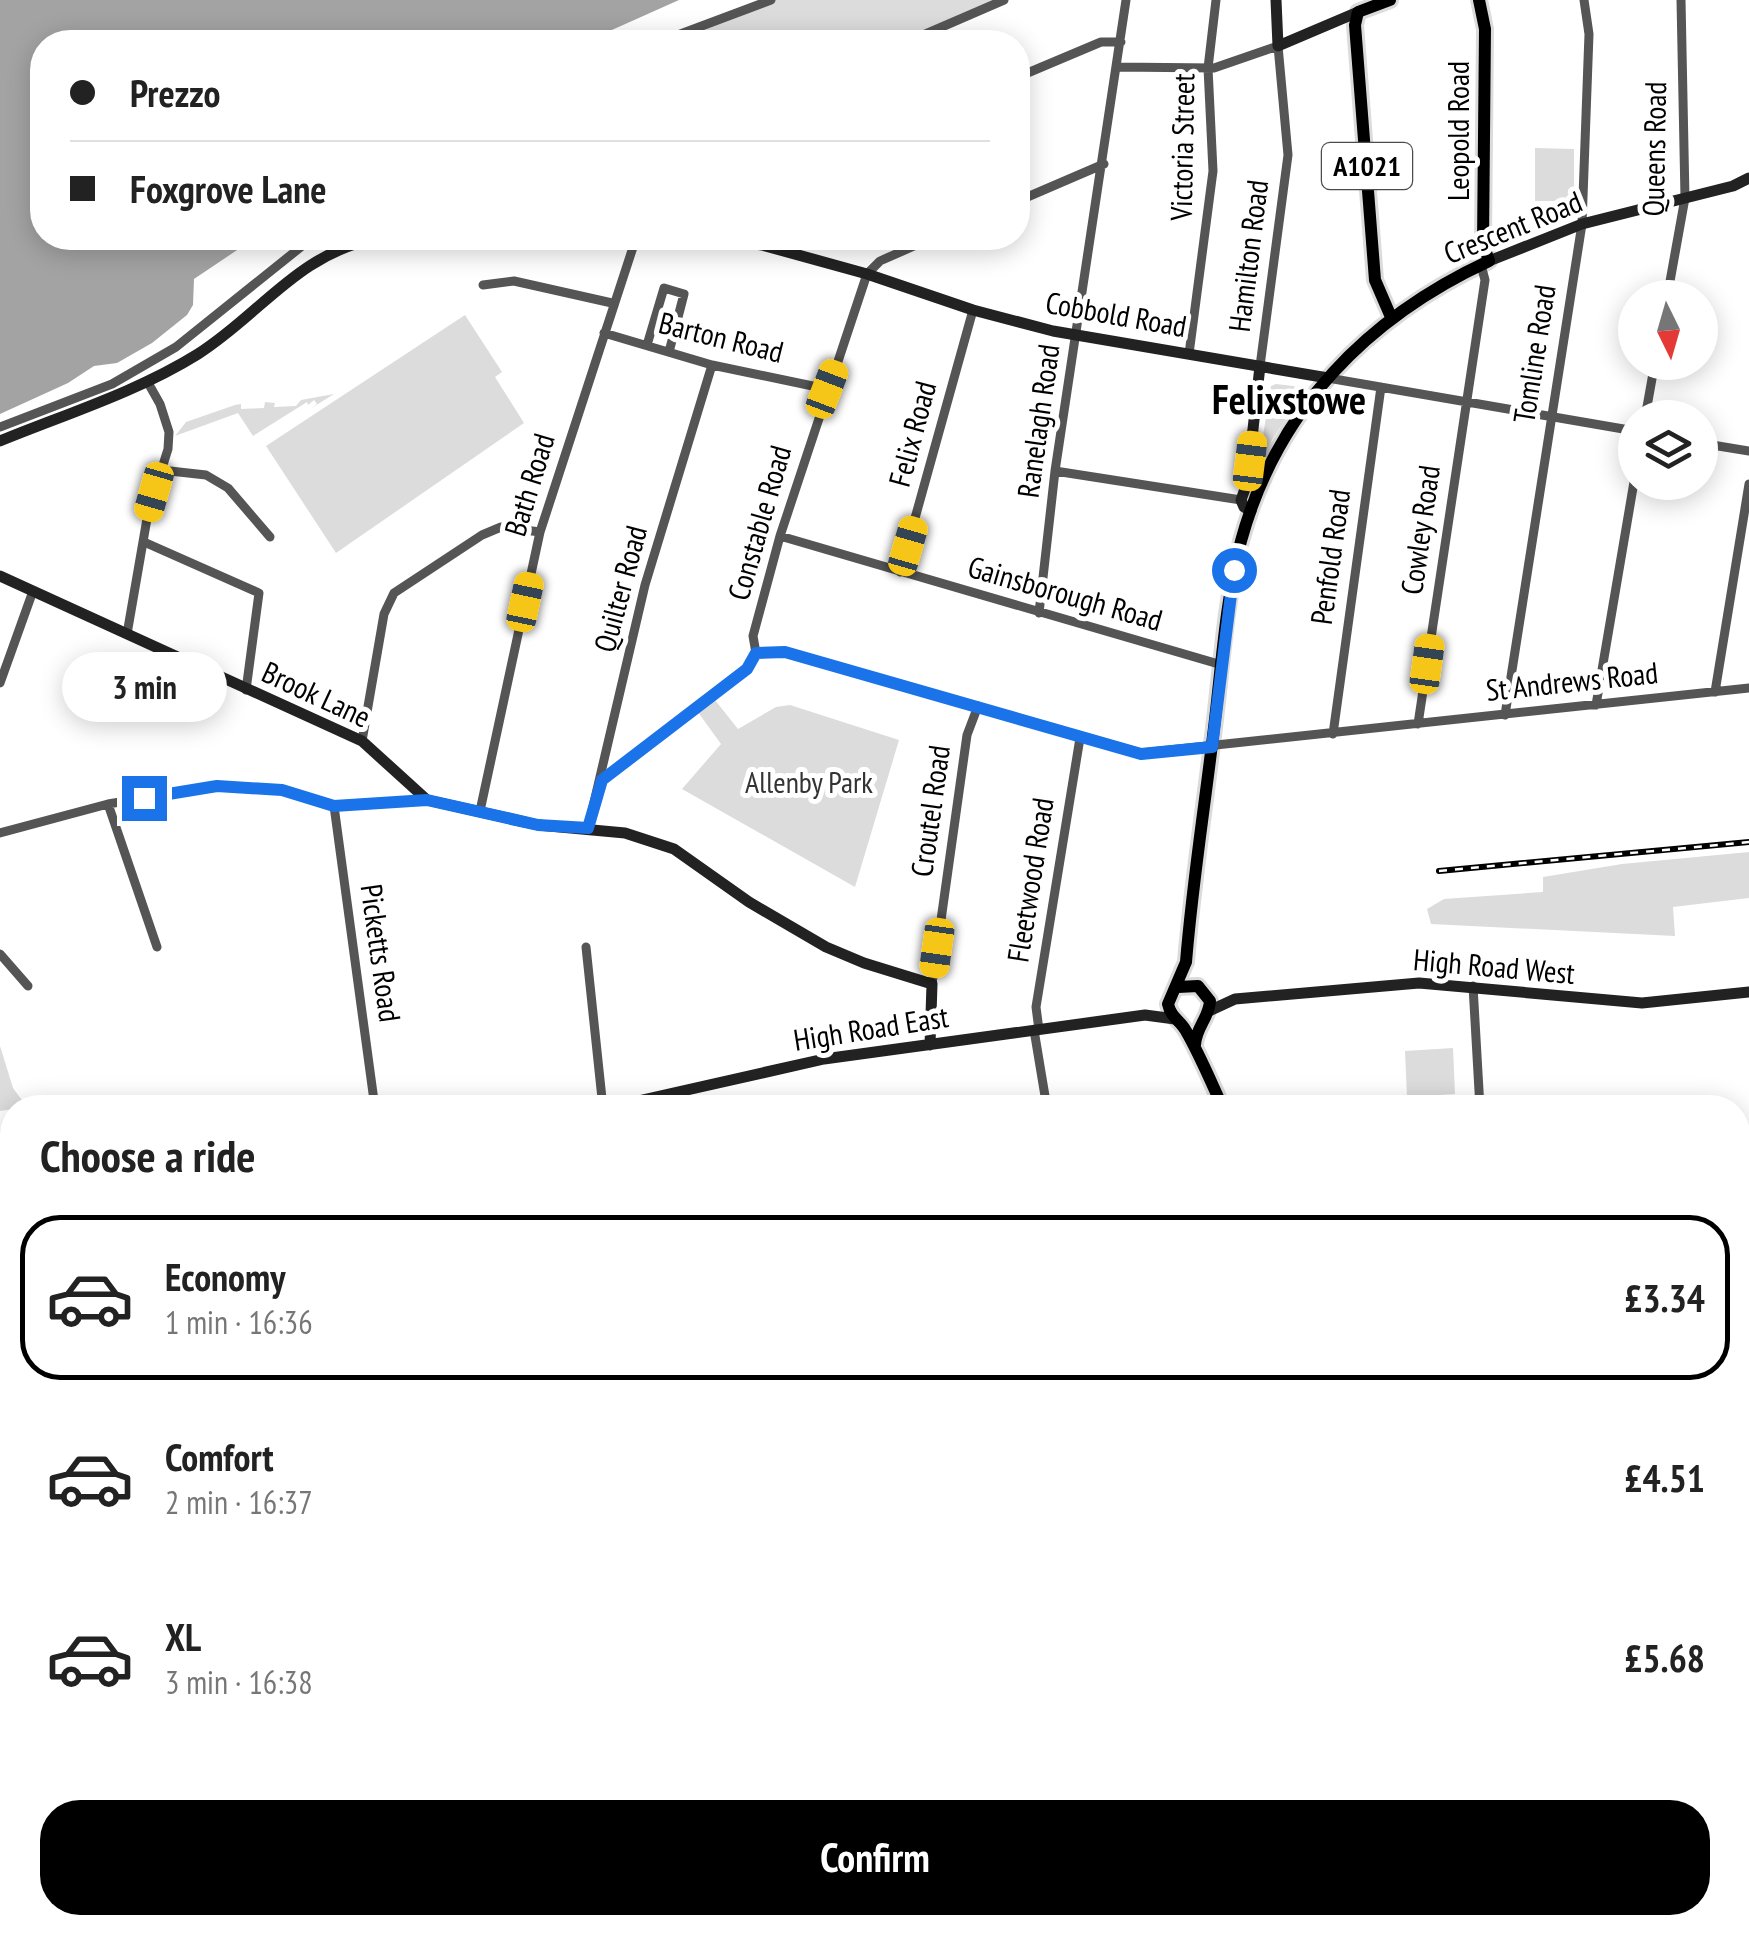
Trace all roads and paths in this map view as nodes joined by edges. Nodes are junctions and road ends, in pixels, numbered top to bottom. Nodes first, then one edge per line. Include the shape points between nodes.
1 (771, 0) edge
2 (1004, 0) edge
3 (1126, 0) edge
4 (1216, 0) edge
5 (1276, 0) edge
6 (1479, 0) edge
7 (1584, 0) edge
8 (1681, 0) edge
9 (1384, 1) edge
10 (1358, 12) junction
11 (691, 30) edge
12 (935, 30) edge
13 (1122, 42) junction
14 (1278, 46) junction
15 (1117, 68) junction
16 (1208, 68) junction
17 (1030, 72) edge
18 (1104, 164) junction
19 (1748, 180) edge
20 (1030, 196) edge
21 (1684, 198) junction
22 (1582, 224) junction
23 (297, 250) edge
24 (337, 250) edge
25 (632, 250) edge
26 (789, 250) edge
27 (904, 250) edge
28 (1485, 263) junction
29 (868, 274) junction
30 (1669, 280) edge
31 (483, 285) dead end
32 (612, 303) junction
33 (973, 310) junction
34 (1391, 317) junction
35 (604, 334) junction
36 (1076, 336) junction
37 (647, 345) junction
38 (669, 352) junction
39 (1189, 354) junction
40 (712, 366) junction
41 (1260, 366) junction
42 (1328, 378) junction
43 (146, 381) junction
44 (1381, 387) junction
45 (827, 389) junction
46 (1465, 402) junction
47 (1550, 416) junction
48 (0, 427) edge
49 (1618, 428) edge
50 (0, 441) edge
51 (1718, 445) edge
52 (1749, 451) edge
53 (161, 470) junction
54 (1055, 471) junction
55 (1749, 484) edge
56 (1631, 500) edge
57 (1246, 505) junction
58 (540, 532) junction
59 (780, 536) junction
60 (270, 537) dead end
61 (144, 542) junction
62 (900, 572) junction
63 (0, 576) edge
64 (33, 591) junction
65 (1040, 613) junction
66 (127, 634) junction
67 (756, 653) junction
68 (1222, 665) junction
69 (0, 683) edge
70 (1749, 688) edge
71 (246, 690) junction
72 (1714, 692) junction
73 (1596, 705) junction
74 (978, 706) junction
75 (1506, 715) junction
76 (1418, 724) junction
77 (1332, 734) junction
78 (1080, 738) junction
79 (362, 741) junction
80 (1212, 747) junction
81 (602, 780) junction
82 (427, 800) junction
83 (108, 804) junction
84 (334, 806) junction
85 (480, 811) junction
86 (588, 828) junction
87 (0, 833) edge
88 (586, 946) dead end
89 (157, 947) dead end
90 (0, 954) edge
91 (1186, 962) junction
92 (932, 984) junction
93 (28, 986) dead end
94 (1473, 986) junction
95 (1201, 988) junction
96 (1174, 992) junction
97 (1749, 992) edge
98 (1236, 999) junction
99 (1145, 1016) junction
100 (1205, 1016) junction
101 (1178, 1021) junction
102 (1036, 1030) junction
103 (930, 1045) junction
104 (1196, 1048) junction
105 (373, 1095) edge
106 (603, 1095) edge
107 (663, 1095) edge
108 (1045, 1095) edge
109 (1217, 1095) edge
110 (1479, 1095) edge

1 - 11 street
2 - 12 street
3 - 13 street, Ranelagh Road
4 - 16 street, Victoria Street
5 - 14 street, Hamilton Road
6 - 28 main road, Leopold Road via 1485,29
7 - 22 street, Tomline Road via 1589,34
8 - 21 street, Queens Road
9 - 10 main road
10 - 14 street
10 - 34 main road, A1021 via 1375,280
13 - 15 street, Ranelagh Road
13 - 17 street via 1101,42
14 - 16 street
14 - 41 street, Hamilton Road via 1288,155
15 - 16 street
15 - 18 street, Ranelagh Road
16 - 39 street, Victoria Street via 1213,171
18 - 20 street
18 - 36 street, Ranelagh Road
19 - 21 street, Crescent Road
21 - 22 street, Crescent Road
21 - 30 street, Queens Road
22 - 28 street, Crescent Road
22 - 47 street, Tomline Road
23 - 48 street via 147,364
24 - 43 street via 287,280 196,355
25 - 32 street, Bath Road
26 - 29 street, Cobbold Road
27 - 29 street
28 - 34 main road, Crescent Road
28 - 46 street, Leopold Road
29 - 33 street, Cobbold Road
29 - 45 street, Constable Road
31 - 32 street via 514,282
32 - 35 street, Bath Road
33 - 36 street, Cobbold Road
33 - 62 street, Felix Road
34 - 42 main road, Crescent Road
35 - 37 street, Barton Road
35 - 58 street, Bath Road
36 - 39 street, Cobbold Road
36 - 54 street, Ranelagh Road
37 - 38 street, Barton Road
37 - 38 street via 664,288 684,294
38 - 40 street, Barton Road
39 - 41 street, Cobbold Road
40 - 45 street, Barton Road
40 - 81 street, Quilter Road via 645,584
41 - 42 street, Cobbold Road
41 - 57 street, Hamilton Road
42 - 44 street, Cobbold Road
42 - 57 main road, Hamilton Road
43 - 50 street
43 - 53 street via 169,432
44 - 46 street, Cobbold Road
44 - 77 street, Penfold Road
45 - 59 street, Constable Road
46 - 47 street, Cobbold Road
46 - 76 street, Cowley Road
47 - 49 street, Cobbold Road
47 - 75 street, Tomline Road
51 - 52 street
53 - 60 street via 206,474 228,488
53 - 61 street
54 - 57 street
54 - 65 street, Ranelagh Road
55 - 72 street
56 - 73 street
57 - 68 main road, Hamilton Road
58 - 79 street via 501,527 394,593 384,614
58 - 85 street, Bath Road
59 - 62 street, Gainsborough Road
59 - 67 street, Constable Road via 754,636
61 - 66 street
61 - 71 street via 259,594
62 - 65 street, Gainsborough Road
63 - 64 street, Brook Lane
64 - 66 street, Brook Lane
64 - 69 street
65 - 68 street, Gainsborough Road
66 - 71 street, Brook Lane
67 - 74 street, St Andrews Road via 785,652
67 - 81 street via 747,669
68 - 80 main road, Hamilton Road
70 - 72 street, St Andrews Road
71 - 79 street, Brook Lane
72 - 73 street, St Andrews Road
73 - 75 street, St Andrews Road
74 - 78 street, St Andrews Road
74 - 92 street, Croutel Road via 966,735
75 - 76 street, St Andrews Road
76 - 77 street, St Andrews Road
77 - 80 street, St Andrews Road
78 - 80 street, St Andrews Road via 1141,754
78 - 102 street, Fleetwood Road
79 - 82 street, Brook Lane
80 - 91 main road, Hamilton Road
81 - 86 street, Quilter Road
82 - 84 street
82 - 85 street
83 - 84 street via 217,786 282,790
83 - 87 street
83 - 89 street
84 - 105 street, Picketts Road
85 - 86 street
86 - 92 street via 674,849 826,946
88 - 106 street
90 - 93 street
91 - 95 main road
91 - 96 main road, Hamilton Road
92 - 103 street
94 - 97 street, High Road West via 1642,1004
94 - 98 street, High Road West via 1419,983
94 - 110 street
95 - 96 main road
95 - 98 street, High Road West
95 - 100 main road via 1210,1002
96 - 99 street, High Road East
96 - 101 main road via 1169,1011
98 - 100 street, High Road West
99 - 101 street, High Road East
99 - 102 street, High Road East
100 - 101 main road via 1190,1025
100 - 104 main road
101 - 104 main road
102 - 103 street, High Road East
102 - 108 street, Fleetwood Road
103 - 107 street, High Road East via 824,1059
104 - 109 main road

